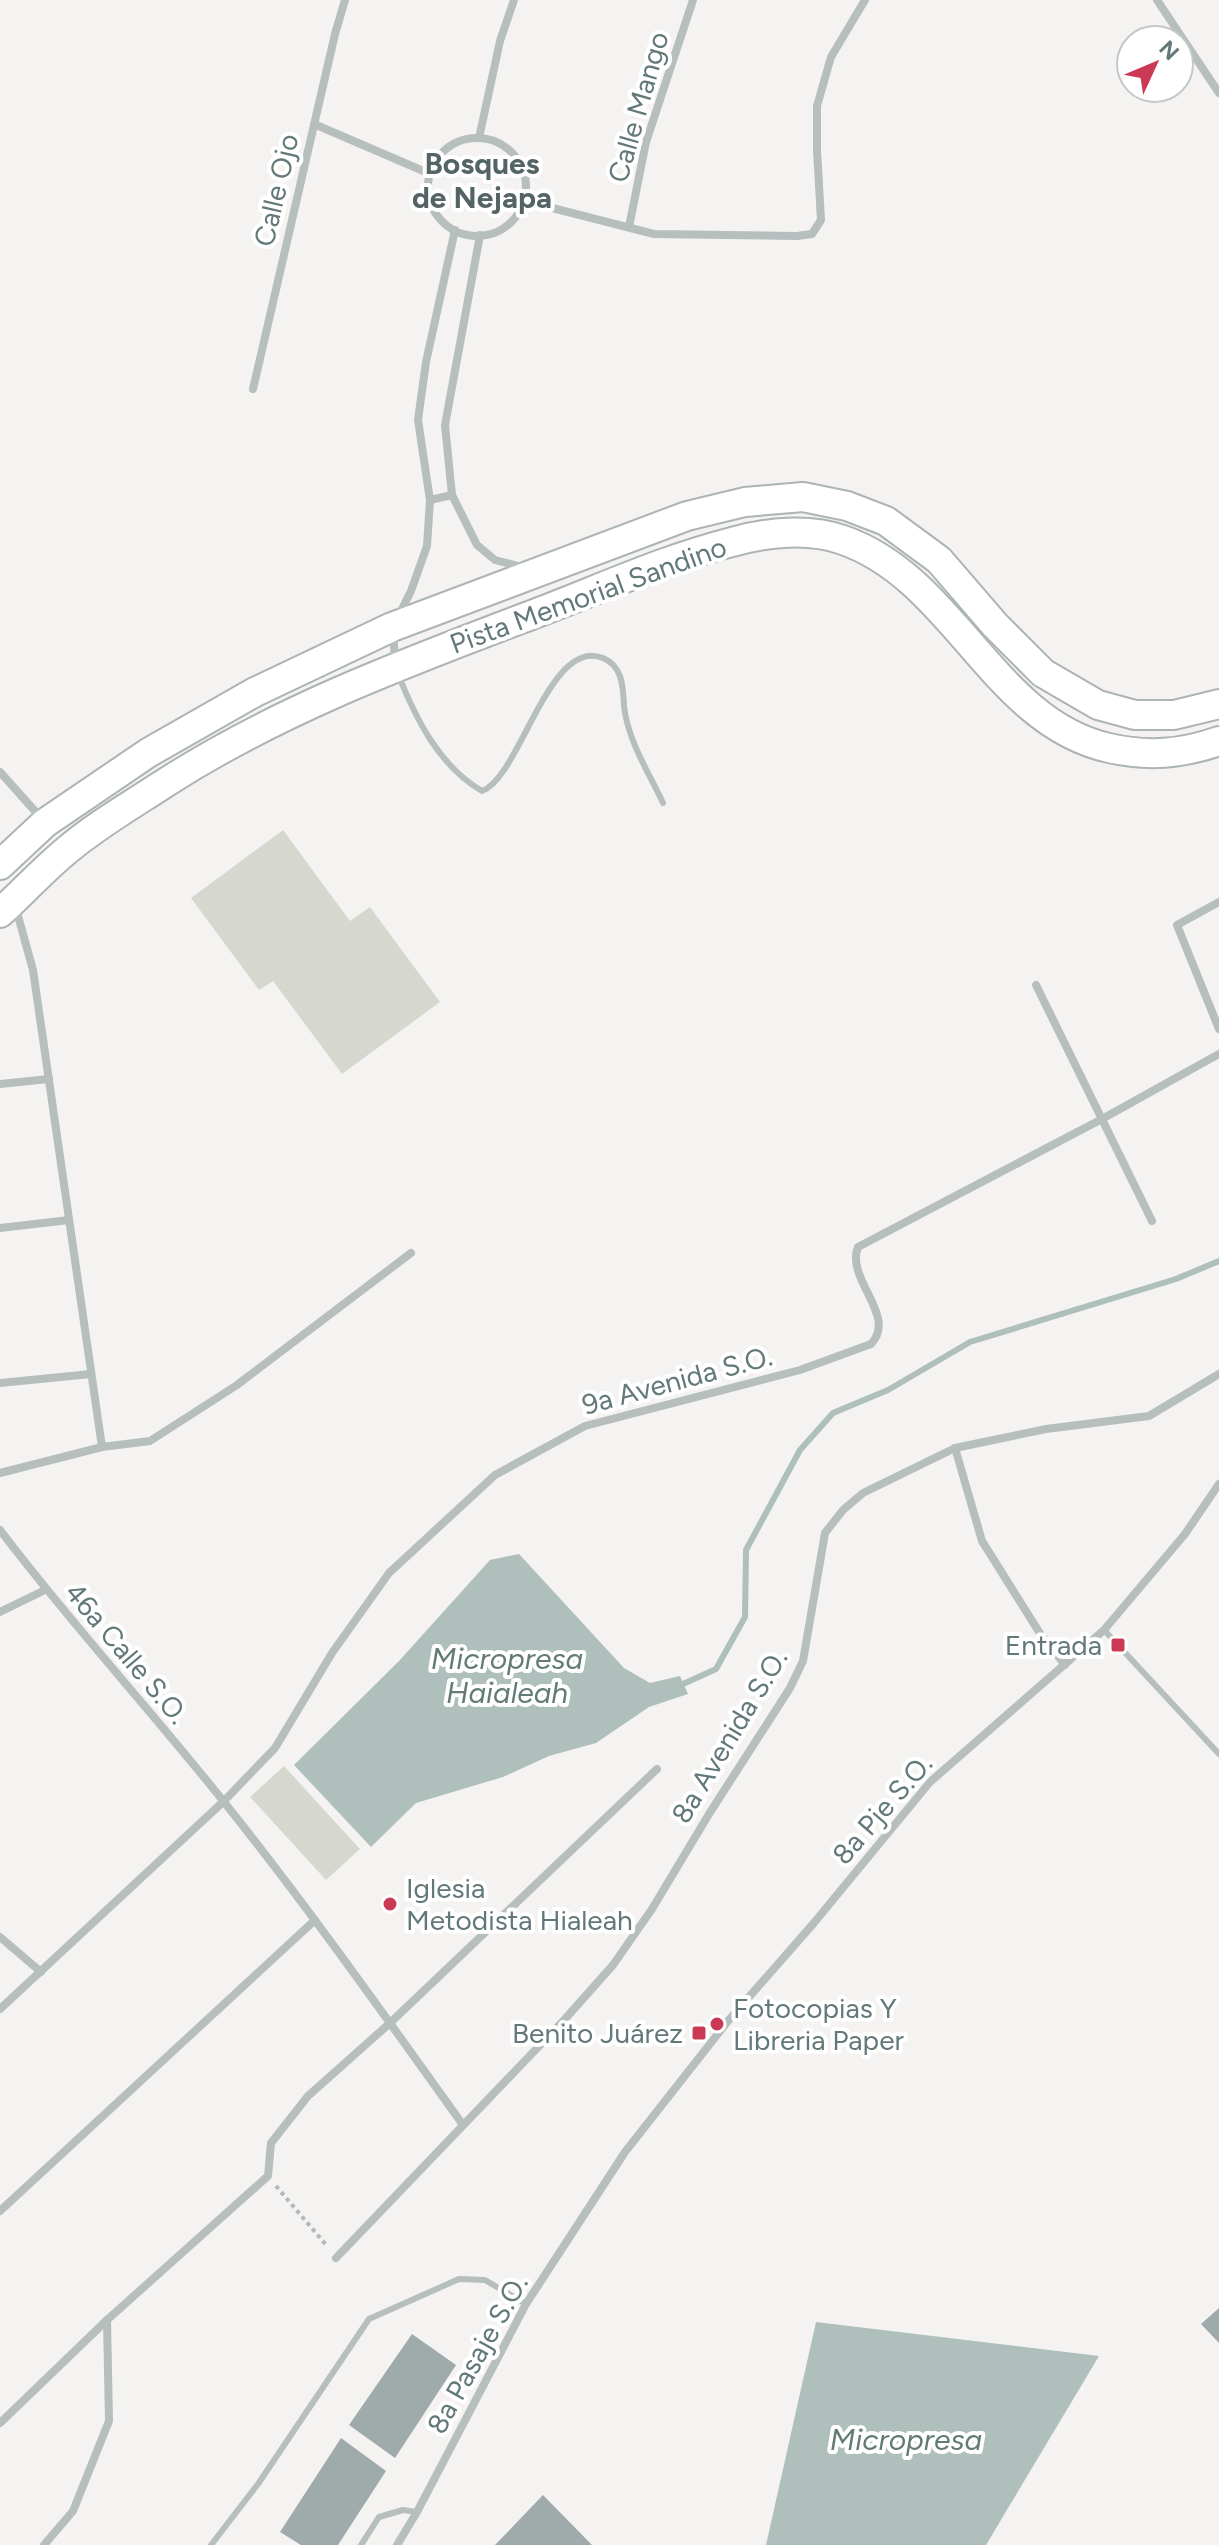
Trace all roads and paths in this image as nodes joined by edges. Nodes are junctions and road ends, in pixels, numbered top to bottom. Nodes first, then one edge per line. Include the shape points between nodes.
1 (345, 0) edge
2 (514, 0) edge
3 (693, 0) edge
4 (865, 0) edge
5 (1157, 0) edge
6 (1219, 93) edge
7 (314, 124) junction
8 (479, 138) junction
9 (428, 173) junction
10 (525, 201) junction
11 (629, 227) junction
12 (455, 230) junction
13 (480, 235) junction
14 (253, 389) dead end
15 (452, 495) junction
16 (430, 500) junction
17 (539, 571) junction
18 (392, 627) junction
19 (396, 667) junction
20 (1219, 704) edge
21 (1219, 741) edge
22 (0, 772) edge
23 (663, 803) dead end
24 (45, 823) junction
25 (4, 857) edge
26 (1219, 902) edge
27 (7, 907) edge
28 (1036, 985) dead end
29 (1219, 1029) edge
30 (1219, 1054) edge
31 (49, 1079) junction
32 (0, 1084) edge
33 (1102, 1119) junction
34 (69, 1220) junction
35 (1152, 1221) dead end
36 (0, 1228) edge
37 (411, 1253) dead end
38 (91, 1374) junction
39 (1219, 1374) edge
40 (0, 1383) edge
41 (102, 1447) junction
42 (955, 1448) junction
43 (0, 1473) edge
44 (1219, 1484) edge
45 (0, 1530) edge
46 (45, 1590) junction
47 (0, 1612) edge
48 (1104, 1630) junction
49 (1065, 1665) junction
50 (1219, 1754) edge
51 (657, 1769) dead end
52 (224, 1801) junction
53 (315, 1920) junction
54 (0, 1937) edge
55 (41, 1972) junction
56 (0, 2009) edge
57 (390, 2023) junction
58 (463, 2125) junction
59 (268, 2176) junction
60 (603, 2187) joint
61 (0, 2211) edge
62 (336, 2258) joint
63 (526, 2304) junction
64 (107, 2320) junction
65 (0, 2423) edge
66 (417, 2512) junction
67 (44, 2545) edge
68 (211, 2545) edge
69 (361, 2545) edge
70 (397, 2545) edge

1 - 7 street, Calle Ojo
2 - 8 street
3 - 11 street, Calle Mango via 646,142
4 - 11 street via 831,57 817,106 821,220 812,234 654,234
5 - 6 street
7 - 9 street
7 - 14 street, Calle Ojo
8 - 9 street via 464,138 442,150
8 - 10 street via 490,138 513,152 525,175
9 - 12 street via 428,199 441,221
10 - 11 street
10 - 13 street via 512,223
12 - 13 street
12 - 16 street via 418,420
13 - 15 street via 445,425
15 - 16 street
15 - 17 street via 477,545 495,560
16 - 18 street via 427,546
17 - 18 main road, Pista Memorial Sandino
17 - 20 main road, Pista Memorial Sandino via 702,513 745,502 803,497 886,521 939,560 1043,673 1098,705 1135,715 1174,715
18 - 19 street
18 - 24 main road, Pista Memorial Sandino via 255,692 148,753
19 - 21 main road, Pista Memorial Sandino via 682,557 735,541 798,531 875,553 910,579 1026,705 1063,731 1094,745 1157,755
19 - 23 lane via 441,756 482,791 491,788 551,686 569,666 586,657 612,662 622,679 627,729
19 - 27 main road, Pista Memorial Sandino via 273,721 166,782 68,849
22 - 24 street
24 - 25 main road, Pista Memorial Sandino
26 - 29 street via 1177,925
27 - 31 street via 33,970
28 - 33 street
30 - 33 street
31 - 32 street
31 - 34 street
33 - 35 street
33 - 52 street, 9a Avenida S.O. via 858,1247 855,1267 880,1326 871,1344 800,1370 585,1426 495,1475 389,1573 332,1653 275,1748
34 - 36 street
34 - 38 street
37 - 41 street via 237,1385 150,1441
38 - 40 street
38 - 41 street
39 - 42 street, 8a Avenida S.O. via 1149,1416
41 - 43 street
42 - 49 street via 982,1541
42 - 58 street, 8a Avenida S.O. via 863,1493 825,1533 803,1661 790,1688 613,1965
44 - 48 street, 8a Pje S.O. via 1185,1534
45 - 46 street, 46a Calle S.O.
46 - 47 street
46 - 52 street, 46a Calle S.O.
48 - 49 street, 8a Pje S.O.
48 - 50 lane
49 - 60 street, 8a Pje S.O. via 930,1782 728,2021
51 - 57 street
52 - 53 street, 46a Calle S.O.
52 - 55 street, 9a Avenida S.O.
53 - 57 street, 46a Calle S.O.
53 - 61 street
54 - 55 street
55 - 56 street, 9a Avenida S.O.
57 - 58 street, 46a Calle S.O.
57 - 59 street via 308,2096 271,2143
58 - 62 street, 8a Avenida S.O.
59 - 62 path
59 - 64 street
60 - 63 street, 8a Pasaje S.O.
63 - 66 street, 8a Pasaje S.O.
63 - 68 lane via 485,2280 459,2279 369,2319
64 - 65 street
64 - 67 street via 109,2421 73,2511
66 - 69 lane via 379,2517
66 - 70 street, 8a Pasaje S.O.

